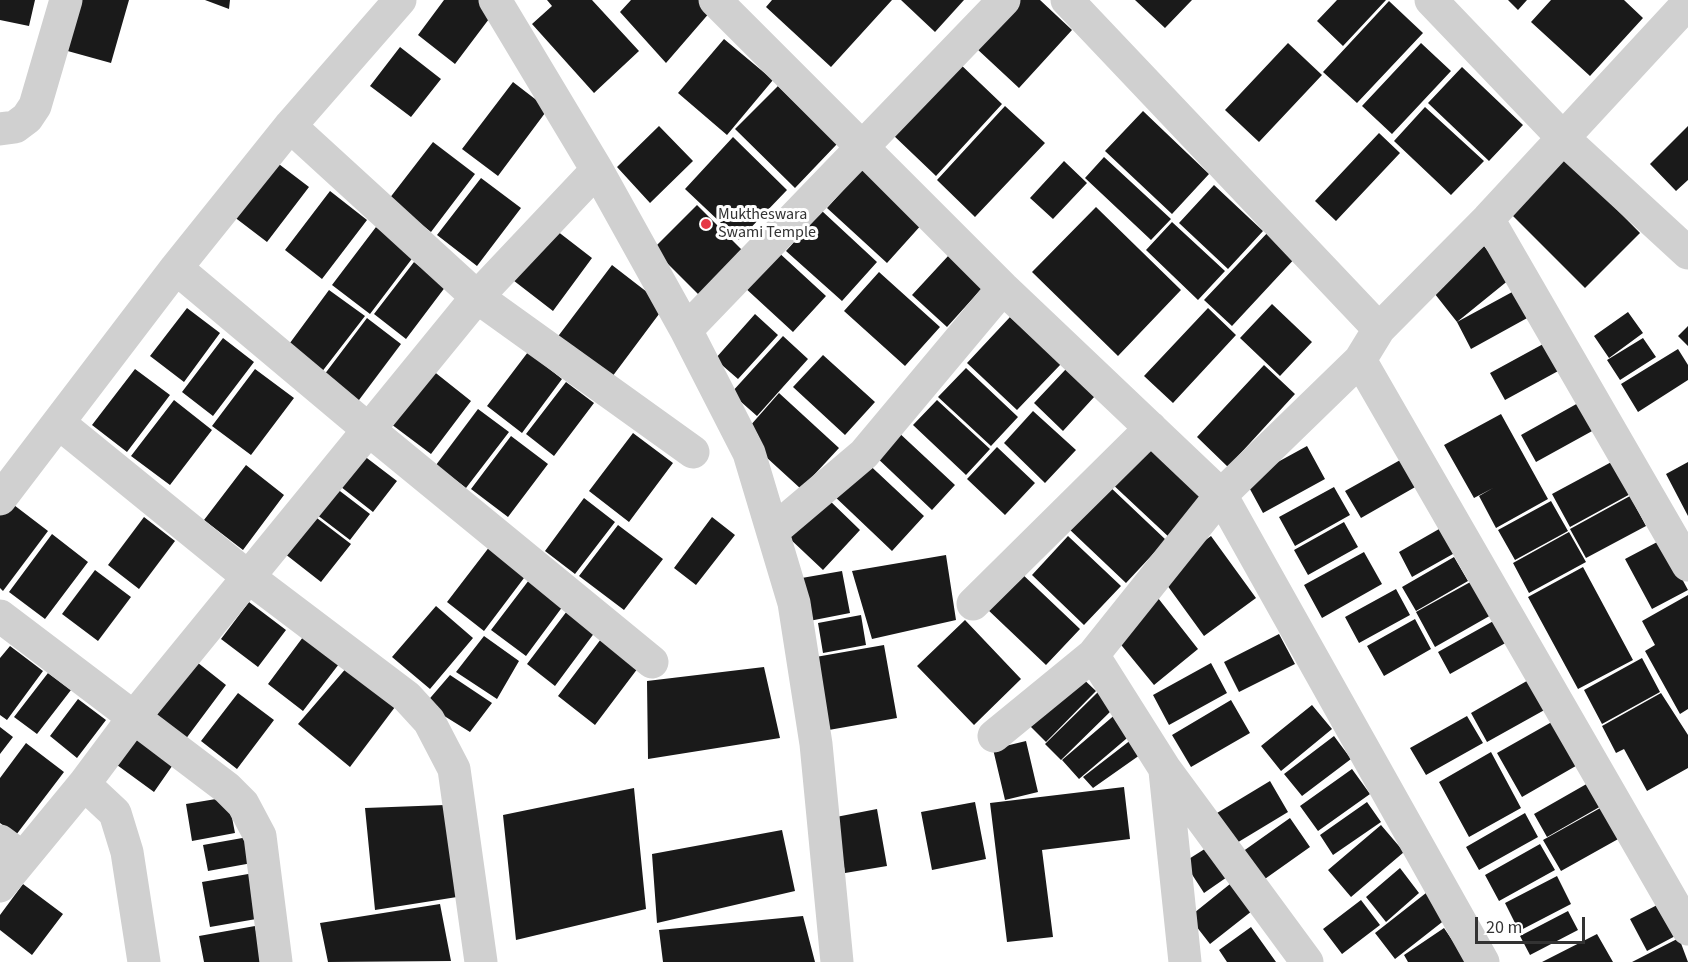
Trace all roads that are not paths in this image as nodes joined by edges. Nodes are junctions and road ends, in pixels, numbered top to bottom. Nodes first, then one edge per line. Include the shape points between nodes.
1 (66, 0) edge
2 (400, 0) edge
3 (495, 0) edge
4 (715, 0) edge
5 (1004, 0) edge
6 (1067, 0) edge
7 (1431, 0) edge
8 (1688, 3) edge
9 (290, 126) junction
10 (0, 129) edge
11 (1564, 139) junction
12 (864, 146) junction
13 (597, 170) junction
14 (1488, 219) junction
15 (1688, 253) edge
16 (176, 268) junction
17 (1003, 288) junction
18 (477, 297) junction
19 (1379, 329) junction
20 (686, 330) junction
21 (1360, 360) junction
22 (60, 424) junction
23 (1151, 428) junction
24 (369, 430) junction
25 (693, 452) dead end
26 (1221, 495) junction
27 (0, 500) edge
28 (773, 531) junction
29 (1688, 566) edge
30 (247, 576) junction
31 (973, 604) dead end
32 (0, 616) edge
33 (1093, 655) junction
34 (652, 662) dead end
35 (134, 717) junction
36 (994, 736) dead end
37 (1165, 769) junction
38 (84, 784) junction
39 (12, 850) edge
40 (0, 886) edge
41 (1688, 929) edge
42 (144, 962) edge
43 (276, 962) edge
44 (482, 962) edge
45 (837, 962) edge
46 (1185, 962) edge
47 (1307, 962) edge
48 (1483, 962) edge

1 - 10 street via 35,106 15,127
2 - 9 street
3 - 13 street
4 - 12 street
5 - 12 street
6 - 19 street
7 - 11 street
8 - 11 street
9 - 16 street
9 - 18 street
11 - 14 street
11 - 15 street
12 - 17 street
12 - 20 street
13 - 18 street
13 - 20 street
14 - 19 street
14 - 29 street
16 - 22 street
16 - 24 street
17 - 23 street
17 - 28 street via 864,454
18 - 24 street
18 - 25 street
19 - 21 street
20 - 28 street via 749,453
21 - 26 street
21 - 41 street
22 - 27 street
22 - 30 street
23 - 26 street
23 - 31 street
24 - 30 street
24 - 34 street
26 - 33 street
26 - 48 street
28 - 45 street via 795,603 816,744
30 - 35 street
30 - 44 street via 407,697 429,721 454,769
32 - 35 street
33 - 36 street
33 - 37 street
35 - 38 street
35 - 43 street via 243,804 260,837
37 - 46 street
37 - 47 street
38 - 39 street
38 - 42 street via 115,813 127,852
39 - 40 street

